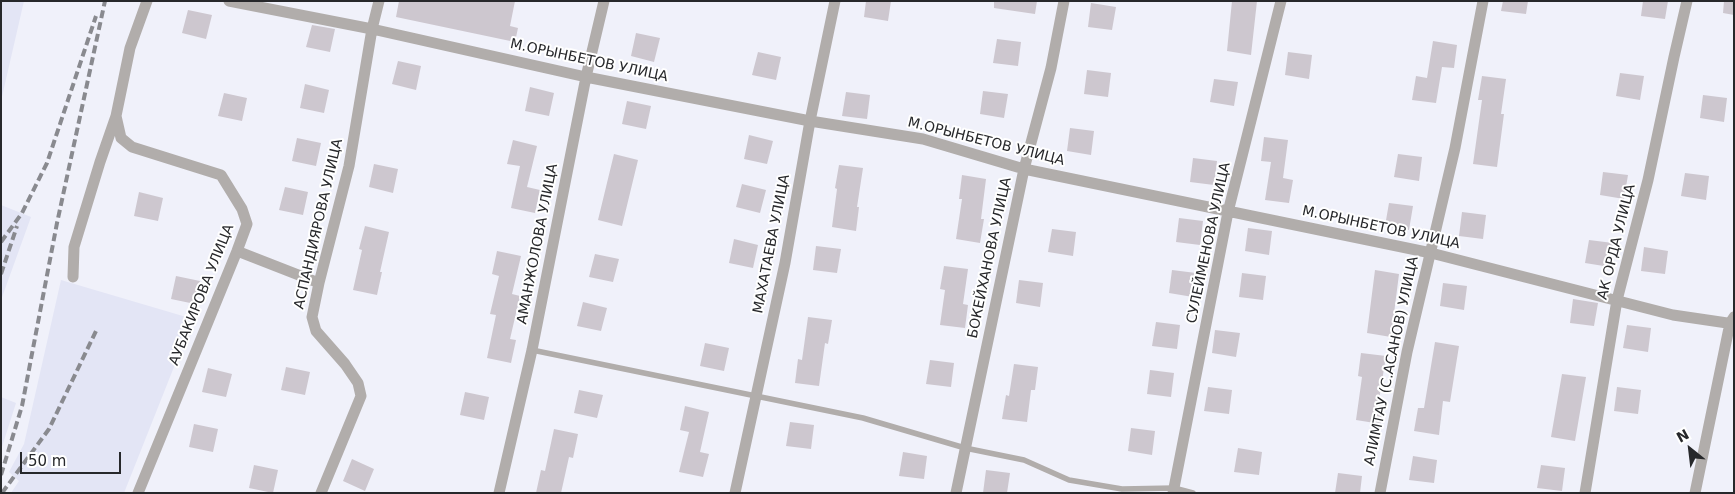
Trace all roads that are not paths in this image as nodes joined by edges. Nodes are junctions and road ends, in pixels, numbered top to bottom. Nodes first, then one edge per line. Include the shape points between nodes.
1 (147, 1) edge
2 (229, 1) edge
3 (379, 1) edge
4 (604, 1) edge
5 (835, 1) edge
6 (1064, 1) edge
7 (1281, 1) edge
8 (1483, 1) edge
9 (1687, 1) edge
10 (372, 29) junction
11 (586, 77) junction
12 (116, 116) junction
13 (810, 121) junction
14 (1024, 169) junction
15 (1228, 212) junction
16 (237, 251) junction
17 (1431, 253) junction
18 (73, 277) dead end
19 (319, 283) junction
20 (1617, 300) junction
21 (1733, 321) edge
22 (532, 350) junction
23 (756, 396) junction
24 (965, 448) junction
25 (1174, 490) edge
26 (138, 493) edge
27 (321, 493) edge
28 (499, 493) edge
29 (735, 493) edge
30 (956, 493) edge
31 (1193, 493) edge
32 (1380, 493) edge
33 (1585, 493) edge
34 (1695, 493) edge

1 - 12 street, АУБАКИРОВА УЛИЦА via 130,48
2 - 10 street, М.ОРЫНБЕТОВ УЛИЦА
3 - 10 street, АСПАНДИЯРОВА УЛИЦА
4 - 11 street, АМАНЖОЛОВА УЛИЦА
5 - 13 street, МАХАТАЕВА УЛИЦА
6 - 14 street, БОКЕЙХАНОВА УЛИЦА via 1051,68
7 - 15 street, СУЛЕЙМЕНОВА УЛИЦА
8 - 17 street, АЛИМТАУ (С.АСАНОВ) УЛИЦА
9 - 20 street, АК ОРДА УЛИЦА via 1648,180
10 - 11 street, М.ОРЫНБЕТОВ УЛИЦА
10 - 19 street, АСПАНДИЯРОВА УЛИЦА via 349,166
11 - 13 street, М.ОРЫНБЕТОВ УЛИЦА
11 - 22 street, АМАНЖОЛОВА УЛИЦА
12 - 16 street, АУБАКИРОВА УЛИЦА via 121,138 132,147 221,175 242,209 247,224
12 - 18 street, АУБАКИРОВА УЛИЦА via 74,247
13 - 14 street, М.ОРЫНБЕТОВ УЛИЦА via 923,139
13 - 23 street, МАХАТАЕВА УЛИЦА via 785,263
14 - 15 street, М.ОРЫНБЕТОВ УЛИЦА
14 - 24 street, БОКЕЙХАНОВА УЛИЦА
15 - 17 street, М.ОРЫНБЕТОВ УЛИЦА
15 - 25 street, СУЛЕЙМЕНОВА УЛИЦА
16 - 19 street
16 - 26 street, АУБАКИРОВА УЛИЦА
17 - 20 street, М.ОРЫНБЕТОВ УЛИЦА
17 - 32 street, АЛИМТАУ (С.АСАНОВ) УЛИЦА via 1407,352
19 - 27 street, АСПАНДИЯРОВА УЛИЦА via 312,317 316,331 345,364 358,383 361,396
20 - 21 street, М.ОРЫНБЕТОВ УЛИЦА via 1674,315
20 - 33 street, АК ОРДА УЛИЦА
21 - 34 street
22 - 23 lane
22 - 28 street, АМАНЖОЛОВА УЛИЦА
23 - 24 lane via 863,418
23 - 29 street, МАХАТАЕВА УЛИЦА
24 - 25 lane via 1024,460 1069,480 1122,488
24 - 30 street, БОКЕЙХАНОВА УЛИЦА
25 - 31 lane

